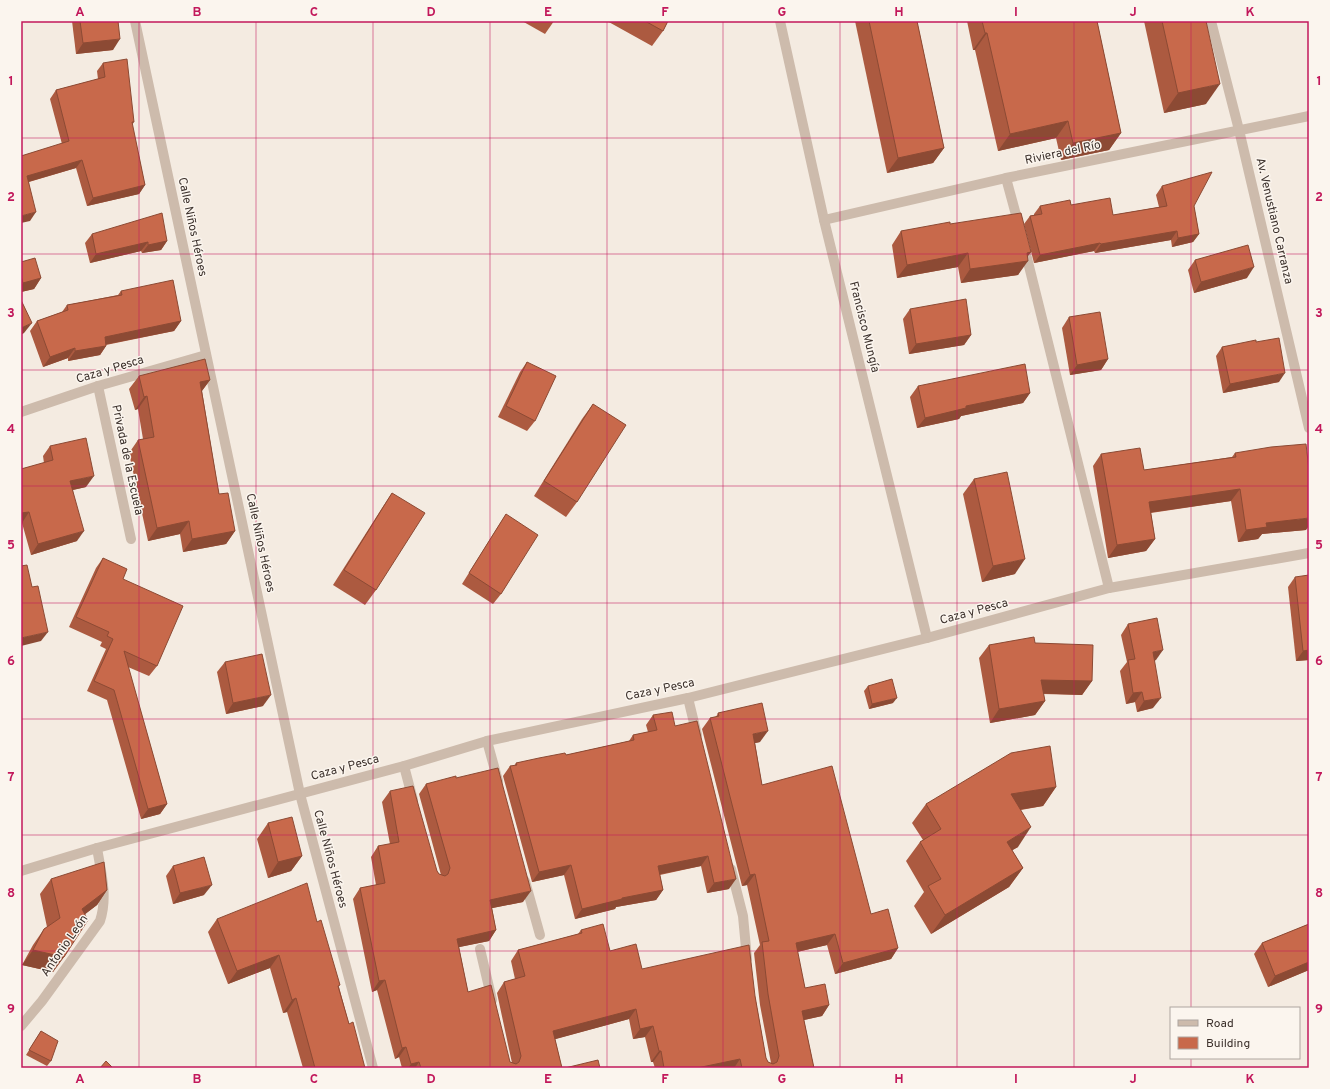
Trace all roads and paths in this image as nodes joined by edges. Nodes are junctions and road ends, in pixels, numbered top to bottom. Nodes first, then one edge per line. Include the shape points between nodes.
1 (135, 21) edge
2 (780, 21) edge
3 (1211, 21) edge
4 (1309, 116) edge
5 (1239, 130) junction
6 (1006, 178) junction
7 (824, 220) junction
8 (206, 355) junction
9 (98, 386) junction
10 (21, 412) edge
11 (1309, 428) edge
12 (132, 539) dead end
13 (1309, 553) edge
14 (1109, 588) junction
15 (927, 638) junction
16 (688, 698) junction
17 (486, 741) junction
18 (699, 743) edge
19 (404, 766) junction
20 (501, 793) edge
21 (300, 794) junction
22 (416, 811) edge
23 (97, 848) junction
24 (728, 856) edge
25 (522, 868) edge
26 (21, 871) edge
27 (540, 935) dead end
28 (480, 949) dead end
29 (749, 970) edge
30 (495, 1014) edge
31 (21, 1026) edge
32 (373, 1068) edge

1 - 8 street, Calle Niños Héroes
2 - 7 street, Francisco Mungía
3 - 5 street, Av. Venustiano Carranza
4 - 5 street, Riviera del Río
5 - 6 street, Riviera del Río
5 - 11 street, Av. Venustiano Carranza
6 - 7 street, Riviera del Río
6 - 14 street
7 - 15 street, Francisco Mungía
8 - 9 street, Caza y Pesca
8 - 21 street, Calle Niños Héroes
9 - 10 street, Caza y Pesca
9 - 12 street, Privada de la Escuela
13 - 14 street, Caza y Pesca
14 - 15 street, Caza y Pesca
15 - 16 street, Caza y Pesca
16 - 17 street, Caza y Pesca
16 - 18 street
17 - 19 street, Caza y Pesca
17 - 20 street
19 - 21 street, Caza y Pesca
19 - 22 street
21 - 23 street, Caza y Pesca
21 - 32 street, Calle Niños Héroes
23 - 26 street, Caza y Pesca
23 - 31 street, Antonio León via 105,898 100,921
24 - 29 street via 743,916
25 - 27 street
28 - 30 street

